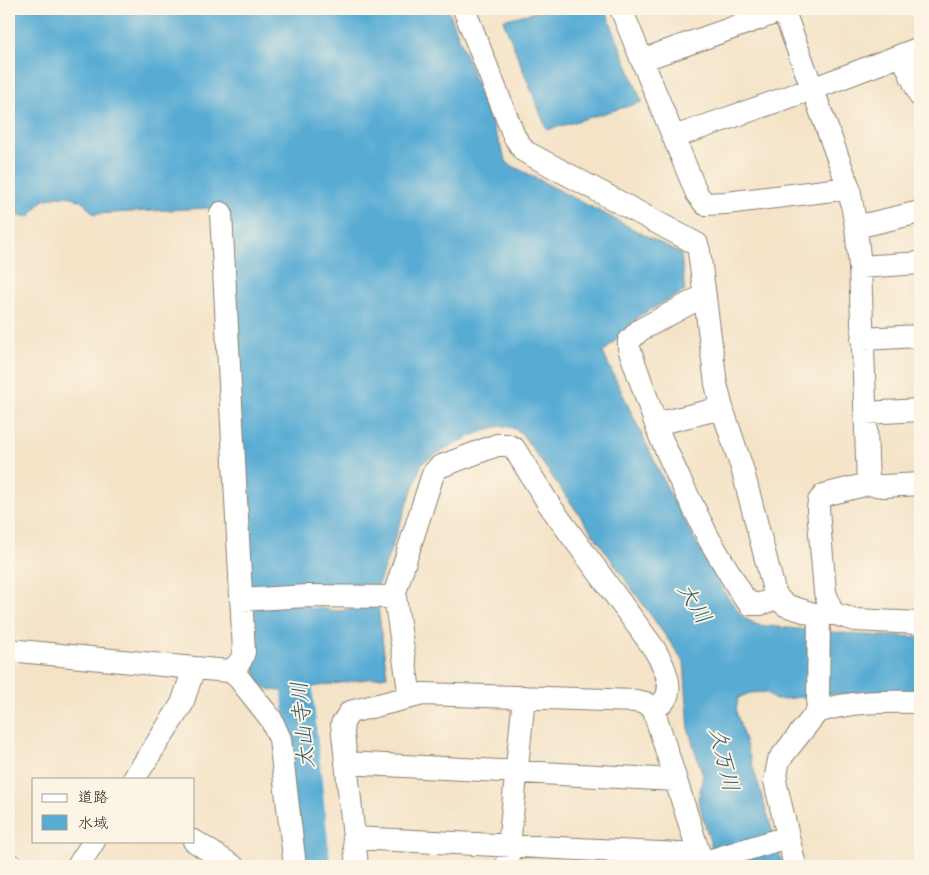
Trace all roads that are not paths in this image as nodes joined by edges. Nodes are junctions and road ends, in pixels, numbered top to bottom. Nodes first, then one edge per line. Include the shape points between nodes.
1 (464, 9) edge
2 (621, 9) edge
3 (784, 9) edge
4 (911, 52) edge
5 (642, 60) junction
6 (812, 89) junction
7 (920, 96) edge
8 (674, 137) junction
9 (848, 188) junction
10 (920, 212) edge
11 (221, 213) dead end
12 (856, 227) junction
13 (920, 263) edge
14 (860, 268) junction
15 (705, 295) junction
16 (920, 336) edge
17 (862, 339) junction
18 (722, 408) junction
19 (920, 410) edge
20 (865, 412) junction
21 (664, 422) dead end
22 (868, 484) junction
23 (920, 484) edge
24 (395, 597) junction
25 (778, 598) junction
26 (241, 600) junction
27 (823, 617) junction
28 (920, 623) edge
29 (9, 651) edge
30 (194, 668) junction
31 (228, 671) junction
32 (524, 697) junction
33 (410, 698) junction
34 (920, 702) edge
35 (818, 707) junction
36 (653, 708) junction
37 (346, 763) junction
38 (516, 772) junction
39 (135, 778) edge
40 (676, 780) junction
41 (354, 838) junction
42 (783, 838) junction
43 (93, 842) edge
44 (195, 842) edge
45 (508, 856) edge
46 (705, 861) edge
47 (78, 866) edge
48 (233, 866) edge
49 (295, 866) edge
50 (357, 866) edge
51 (794, 866) edge

1 - 15 street via 514,136 524,151 697,244
2 - 5 street
3 - 5 street
3 - 6 street
4 - 6 street
4 - 7 street
5 - 8 street
6 - 8 street
6 - 9 street
8 - 9 street via 697,194 705,204
9 - 12 street
10 - 12 street
11 - 26 street
12 - 14 street
13 - 14 street
14 - 17 street
15 - 18 street
15 - 25 street via 640,330 629,340 629,348 660,436 709,539 750,604
16 - 17 street
17 - 20 street
18 - 21 street
18 - 25 street
19 - 20 street
20 - 22 street
22 - 23 street
22 - 27 street via 824,495 819,502 825,592
24 - 26 street via 307,596
24 - 33 street
24 - 36 street via 433,474 439,467 497,445 514,448 550,506 661,660 668,685 667,694 663,702
25 - 27 street via 785,605
26 - 31 street via 244,652 237,667
27 - 28 street
27 - 35 street
29 - 30 street
30 - 31 street
30 - 39 street via 182,704
31 - 49 street via 243,682 271,718 280,739
32 - 33 street via 423,694
32 - 36 street via 636,701
32 - 38 street
33 - 37 street via 350,712 342,724
34 - 35 street
35 - 42 street via 779,760 775,780
36 - 40 street
37 - 38 street
37 - 41 street
38 - 40 street
38 - 45 street
40 - 46 street
41 - 45 street
41 - 50 street
42 - 46 street
42 - 51 street
43 - 47 street
44 - 48 street
45 - 46 street

